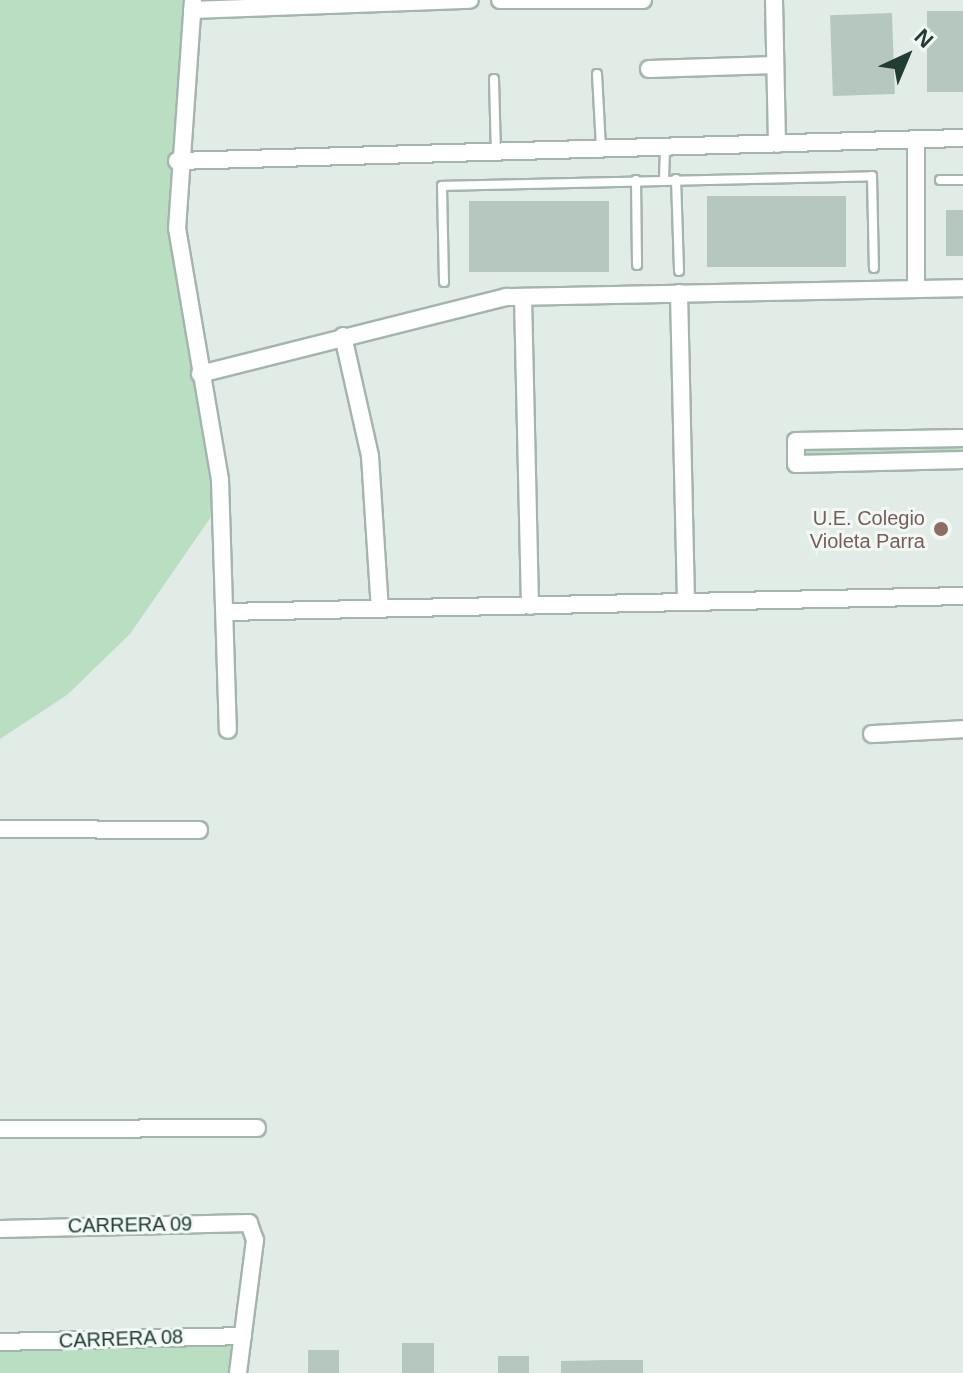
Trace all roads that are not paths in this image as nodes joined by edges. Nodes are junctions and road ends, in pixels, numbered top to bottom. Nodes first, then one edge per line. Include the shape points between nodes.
1 (470, 0) edge
2 (500, 0) edge
3 (643, 0) edge
4 (774, 0) edge
5 (192, 5) edge
6 (775, 65) junction
7 (649, 69) dead end
8 (597, 74) dead end
9 (494, 79) dead end
10 (963, 138) edge
11 (916, 140) junction
12 (777, 144) junction
13 (665, 148) junction
14 (602, 150) junction
15 (496, 153) junction
16 (177, 161) junction
17 (664, 179) junction
18 (676, 179) junction
19 (636, 180) junction
20 (940, 180) dead end
21 (963, 180) edge
22 (637, 265) dead end
23 (874, 268) dead end
24 (679, 271) dead end
25 (444, 282) dead end
26 (963, 288) edge
27 (916, 289) junction
28 (679, 293) junction
29 (523, 297) junction
30 (343, 336) junction
31 (200, 374) junction
32 (963, 438) edge
33 (963, 460) edge
34 (963, 596) edge
35 (686, 602) junction
36 (530, 606) junction
37 (380, 609) junction
38 (225, 612) junction
39 (963, 729) edge
40 (228, 730) dead end
41 (872, 734) dead end
42 (0, 829) edge
43 (199, 830) dead end
44 (257, 1128) dead end
45 (0, 1129) edge
46 (0, 1229) edge
47 (243, 1336) junction
48 (0, 1342) edge
49 (238, 1373) edge

1 - 5 street
2 - 3 street
4 - 6 street
5 - 16 street
6 - 7 street
6 - 12 street
8 - 14 lane
9 - 15 lane
10 - 11 street
11 - 12 street
11 - 27 street
12 - 13 street
13 - 14 street
13 - 17 lane
14 - 15 street
15 - 16 street
16 - 31 street via 179,257
17 - 18 lane
17 - 19 lane
18 - 23 lane via 872,176
18 - 24 lane
19 - 22 lane
19 - 25 lane via 442,186
20 - 21 lane
26 - 27 street
27 - 28 street
28 - 29 street
28 - 35 street
29 - 30 street via 467,303
29 - 36 street
30 - 31 street
30 - 37 street via 370,456
31 - 38 street via 220,480
32 - 33 street via 796,441 796,464
34 - 35 street
35 - 36 street
36 - 37 street
37 - 38 street
38 - 40 street
39 - 41 street
42 - 43 street
44 - 45 street
46 - 47 street, CARRERA 09 via 245,1222 255,1232
47 - 48 street, CARRERA 08
47 - 49 street

